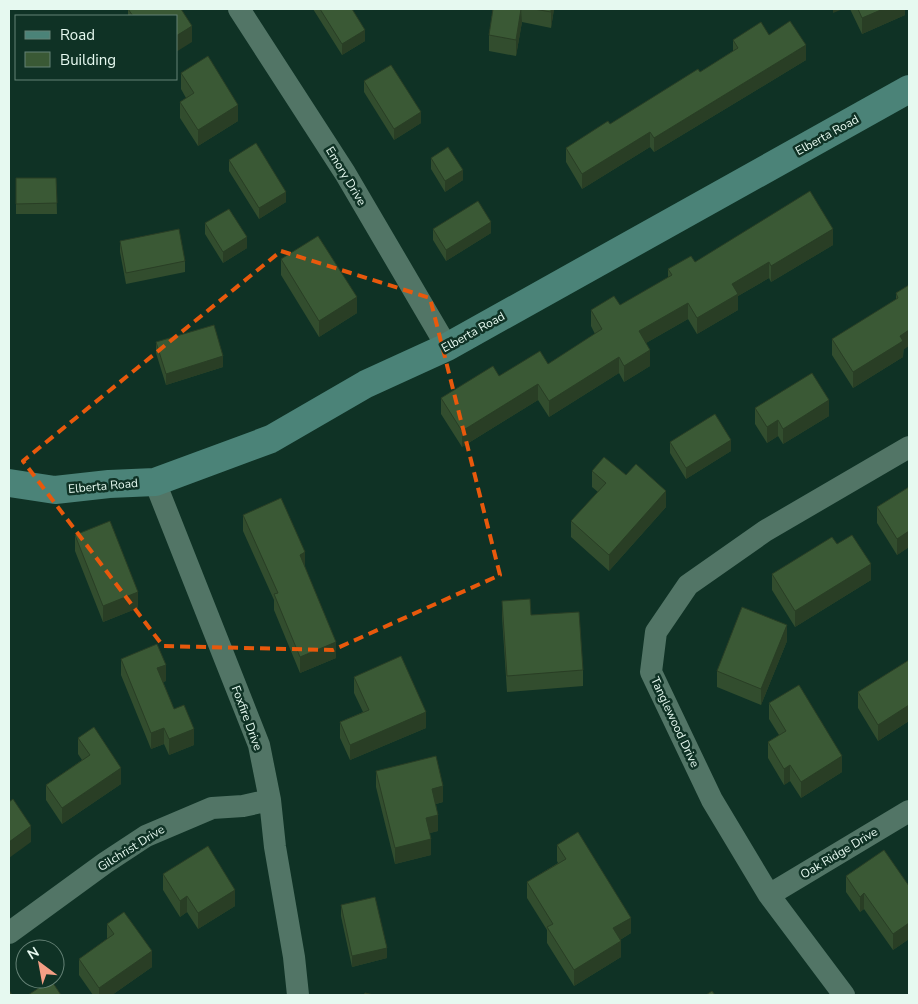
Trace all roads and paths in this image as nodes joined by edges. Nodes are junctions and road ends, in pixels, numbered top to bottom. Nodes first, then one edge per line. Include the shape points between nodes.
1 (239, 9) edge
2 (909, 88) edge
3 (447, 347) junction
4 (909, 448) edge
5 (155, 482) junction
6 (9, 484) edge
7 (270, 800) junction
8 (909, 811) edge
9 (769, 895) junction
10 (9, 933) edge
11 (298, 995) edge
12 (844, 995) edge

1 - 3 street, Emory Drive via 345,172
2 - 3 street, Elberta Road
3 - 5 street, Elberta Road via 366,384 271,439
4 - 9 street, Tanglewood Drive via 766,531 688,585 656,632 651,672 712,800
5 - 6 street, Elberta Road via 55,490
5 - 7 street, Foxfire Drive via 259,745
7 - 10 street, Gilchrist Drive via 212,808 146,836
7 - 11 street, Foxfire Drive
8 - 9 street, Oak Ridge Drive
9 - 12 street, Tanglewood Drive

